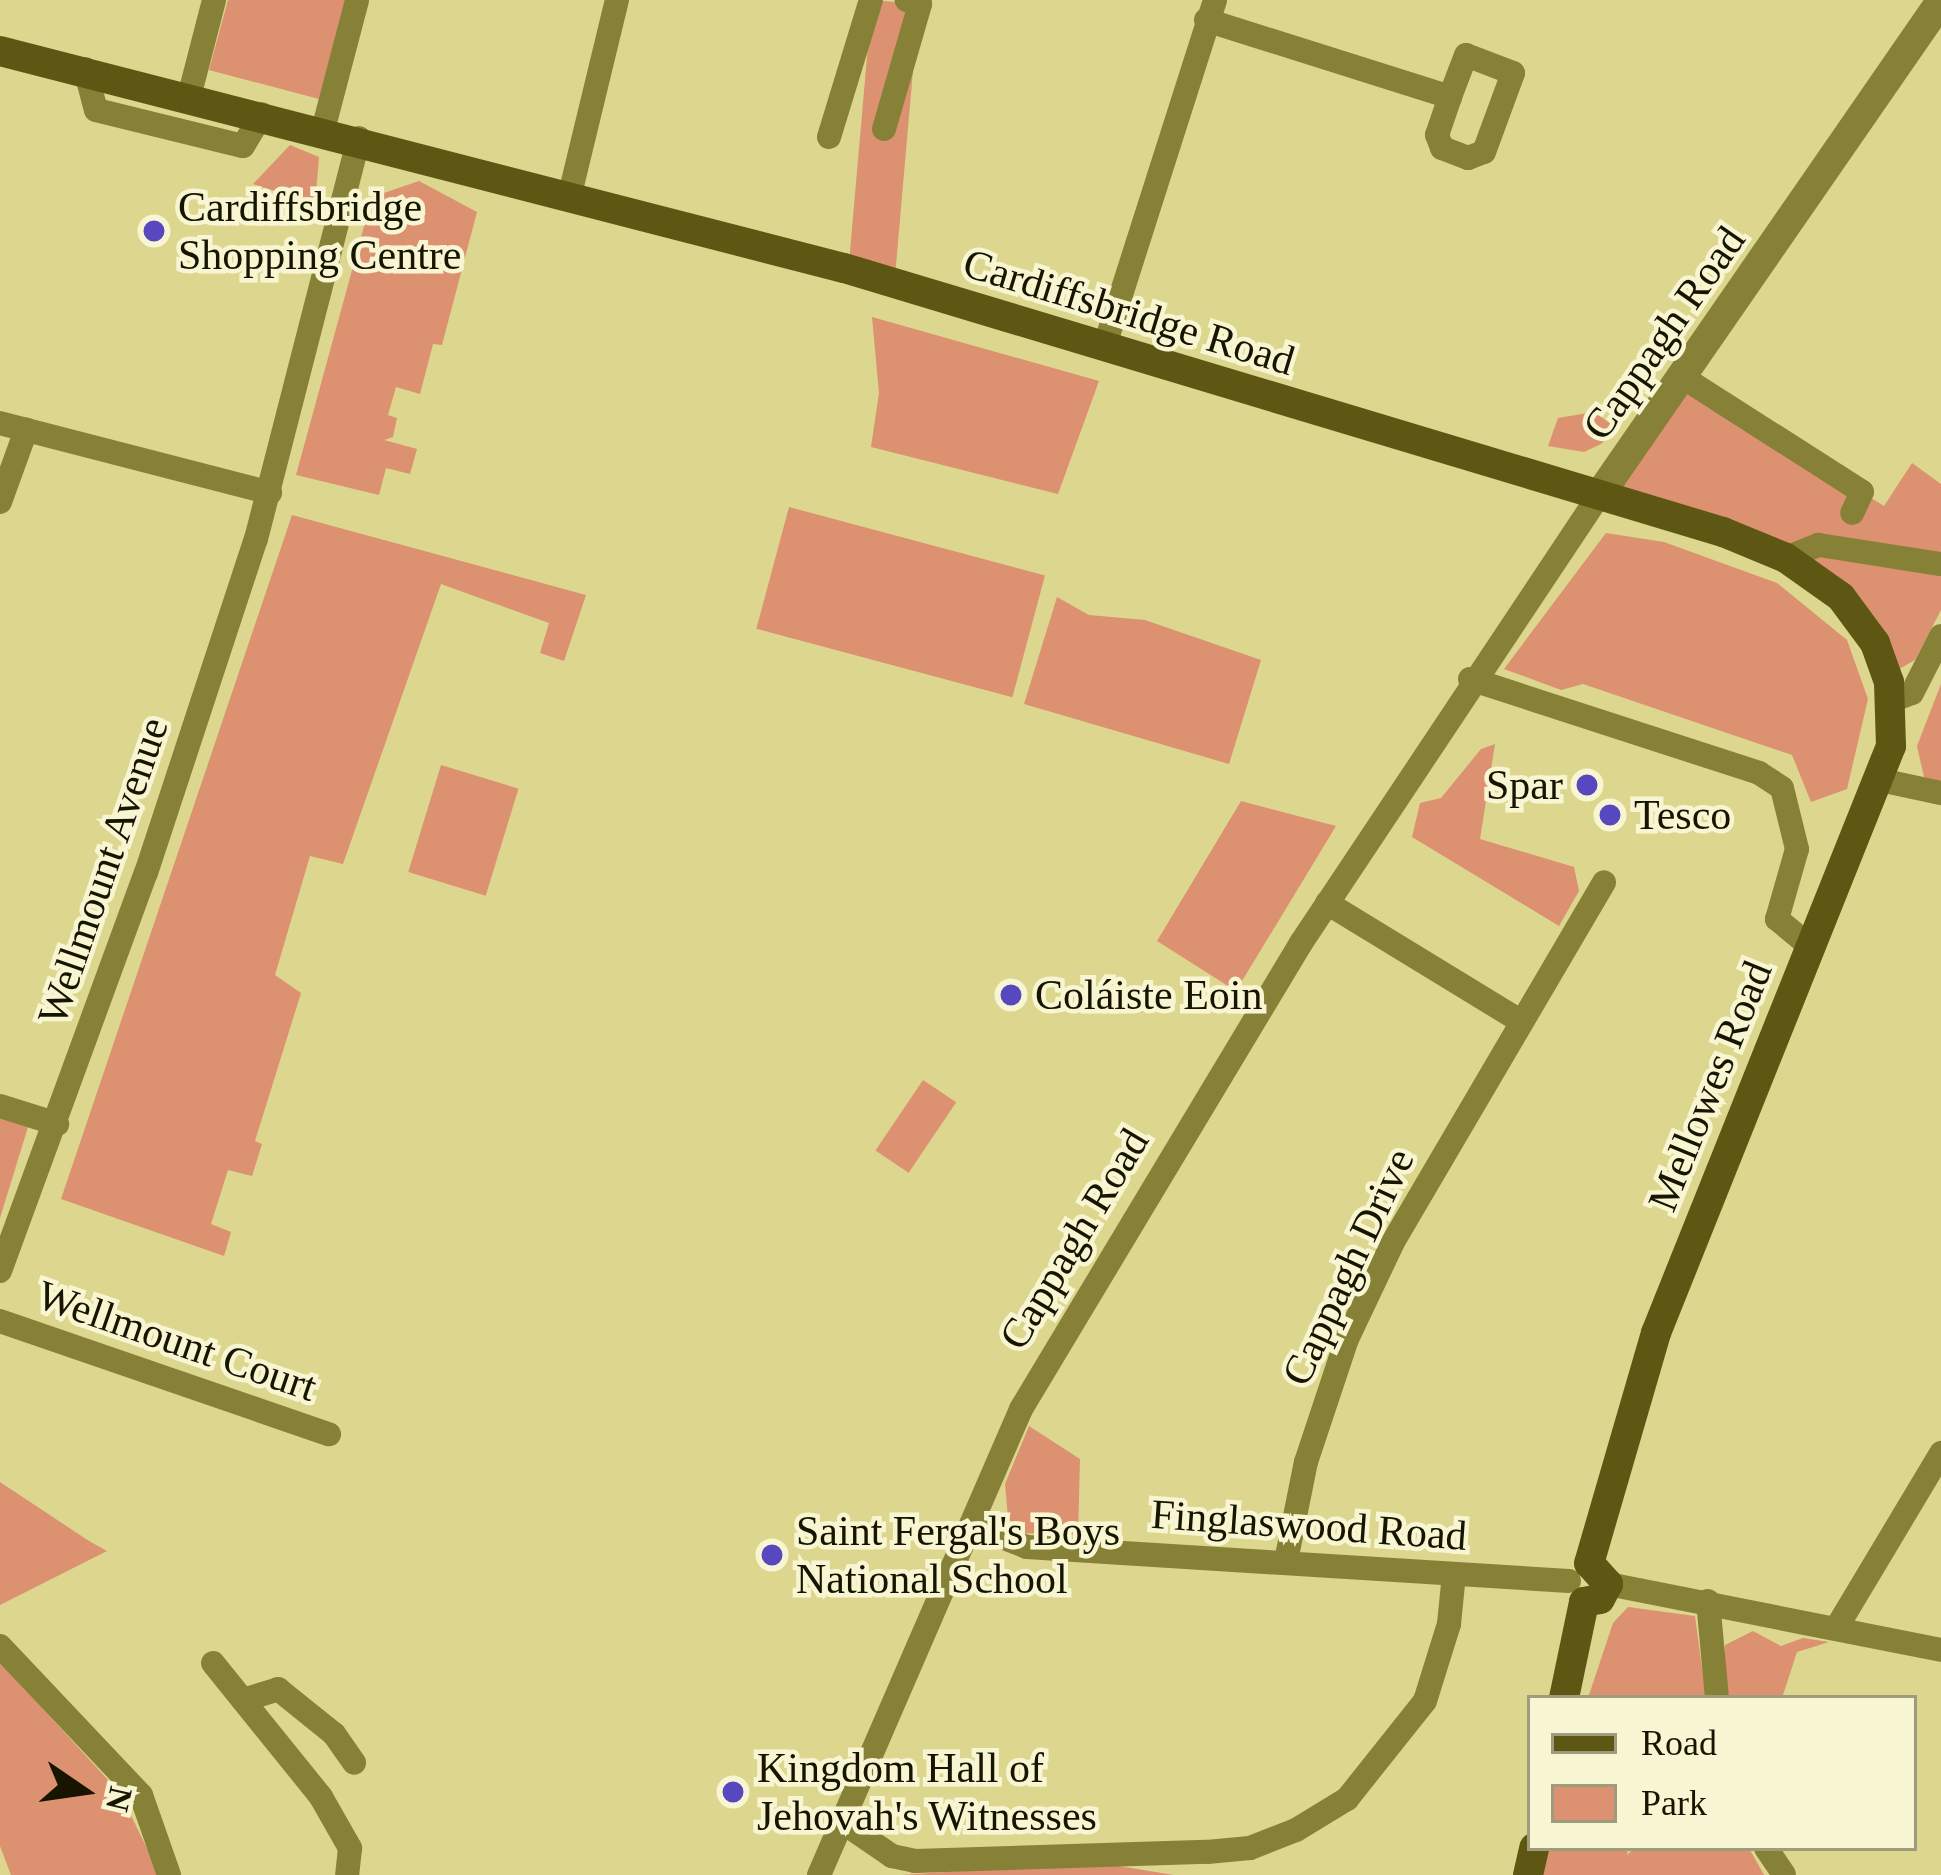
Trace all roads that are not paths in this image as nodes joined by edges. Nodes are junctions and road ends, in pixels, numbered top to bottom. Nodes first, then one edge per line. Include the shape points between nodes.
1 (214, 0) edge
2 (357, 0) edge
3 (617, 0) edge
4 (871, 0) edge
5 (908, 0) edge
6 (1941, 1) edge
7 (1210, 10) edge
8 (1931, 30) edge
9 (0, 51) edge
10 (85, 69) junction
11 (189, 97) junction
12 (1450, 97) dead end
13 (262, 114) junction
14 (884, 128) dead end
15 (323, 130) junction
16 (829, 137) dead end
17 (359, 138) junction
18 (570, 194) junction
19 (1104, 348) junction
20 (1684, 378) junction
21 (0, 424) edge
22 (26, 430) junction
23 (270, 493) junction
24 (1598, 497) junction
25 (0, 502) edge
26 (1852, 513) dead end
27 (1786, 558) junction
28 (1941, 565) edge
29 (1941, 636) edge
30 (1875, 643) joint
31 (1470, 679) junction
32 (1891, 701) junction
33 (1880, 780) junction
34 (1941, 793) edge
35 (1604, 882) dead end
36 (1327, 903) junction
37 (1812, 948) junction
38 (1520, 1020) junction
39 (0, 1106) edge
40 (57, 1124) junction
41 (1, 1266) edge
42 (0, 1321) edge
43 (329, 1435) dead end
44 (1941, 1454) edge
45 (976, 1527) junction
46 (1286, 1561) junction
47 (1454, 1574) junction
48 (1587, 1582) junction
49 (1708, 1601) junction
50 (1838, 1627) junction
51 (0, 1646) edge
52 (1941, 1649) edge
53 (213, 1664) dead end
54 (1565, 1695) edge
55 (1717, 1695) edge
56 (243, 1700) junction
57 (354, 1763) dead end
58 (841, 1821) junction
59 (1250, 1848) junction
60 (170, 1875) edge
61 (347, 1875) edge
62 (819, 1875) edge
63 (1250, 1875) edge

1 - 11 street
2 - 15 street
3 - 18 street
4 - 16 street
5 - 14 street via 920,4
6 - 8 street, Cappagh Road
7 - 12 street
7 - 19 street
8 - 20 street, Cappagh Road
9 - 10 main road, Cardiffsbridge Road
10 - 11 main road, Cardiffsbridge Road
10 - 13 street via 96,110 243,146
11 - 13 main road, Cardiffsbridge Road
13 - 15 main road, Cardiffsbridge Road
15 - 17 main road, Cardiffsbridge Road
17 - 18 main road, Cardiffsbridge Road
17 - 23 street, Wellmount Avenue
18 - 19 main road, Cardiffsbridge Road
19 - 24 main road, Cardiffsbridge Road
20 - 24 street, Cappagh Road
20 - 26 street via 1862,492
21 - 22 street
22 - 23 street
22 - 25 street
23 - 40 street, Wellmount Avenue
24 - 27 main road, Cardiffsbridge Road
24 - 31 street, Cappagh Road
27 - 28 street via 1819,545
27 - 30 main road, Cardiffsbridge Road via 1841,597
29 - 32 street via 1912,693
30 - 32 main road, Mellowes Road
31 - 36 street, Cappagh Road
31 - 37 street via 1759,772 1782,788 1797,849 1777,920
32 - 33 main road, Mellowes Road via 1891,746
33 - 34 street
33 - 37 main road, Mellowes Road
35 - 38 street, Cappagh Drive
36 - 38 street
36 - 45 street, Cappagh Road via 1021,1409 986,1480
37 - 48 main road, Mellowes Road via 1656,1333
38 - 46 street, Cappagh Drive via 1347,1339 1306,1462
39 - 40 street
40 - 41 street, Wellmount Avenue
42 - 43 street, Wellmount Court
44 - 50 street via 1852,1590
45 - 46 street, Finglaswood Road via 1027,1547
45 - 58 street, Cappagh Road via 931,1603
46 - 47 street, Finglaswood Road
47 - 48 street, Finglaswood Road
47 - 59 street via 1449,1624 1425,1701 1390,1751 1347,1799
48 - 49 street, Finglaswood Road
48 - 54 main road, Mellowes Road
49 - 50 street, Finglaswood Road
49 - 55 street
50 - 52 street, Finglaswood Road
51 - 60 street via 141,1795
53 - 56 street
56 - 57 street via 278,1689 334,1734
56 - 61 street via 331,1814 350,1848
58 - 59 street via 892,1856 915,1861
58 - 62 street, Cappagh Road
59 - 63 street

